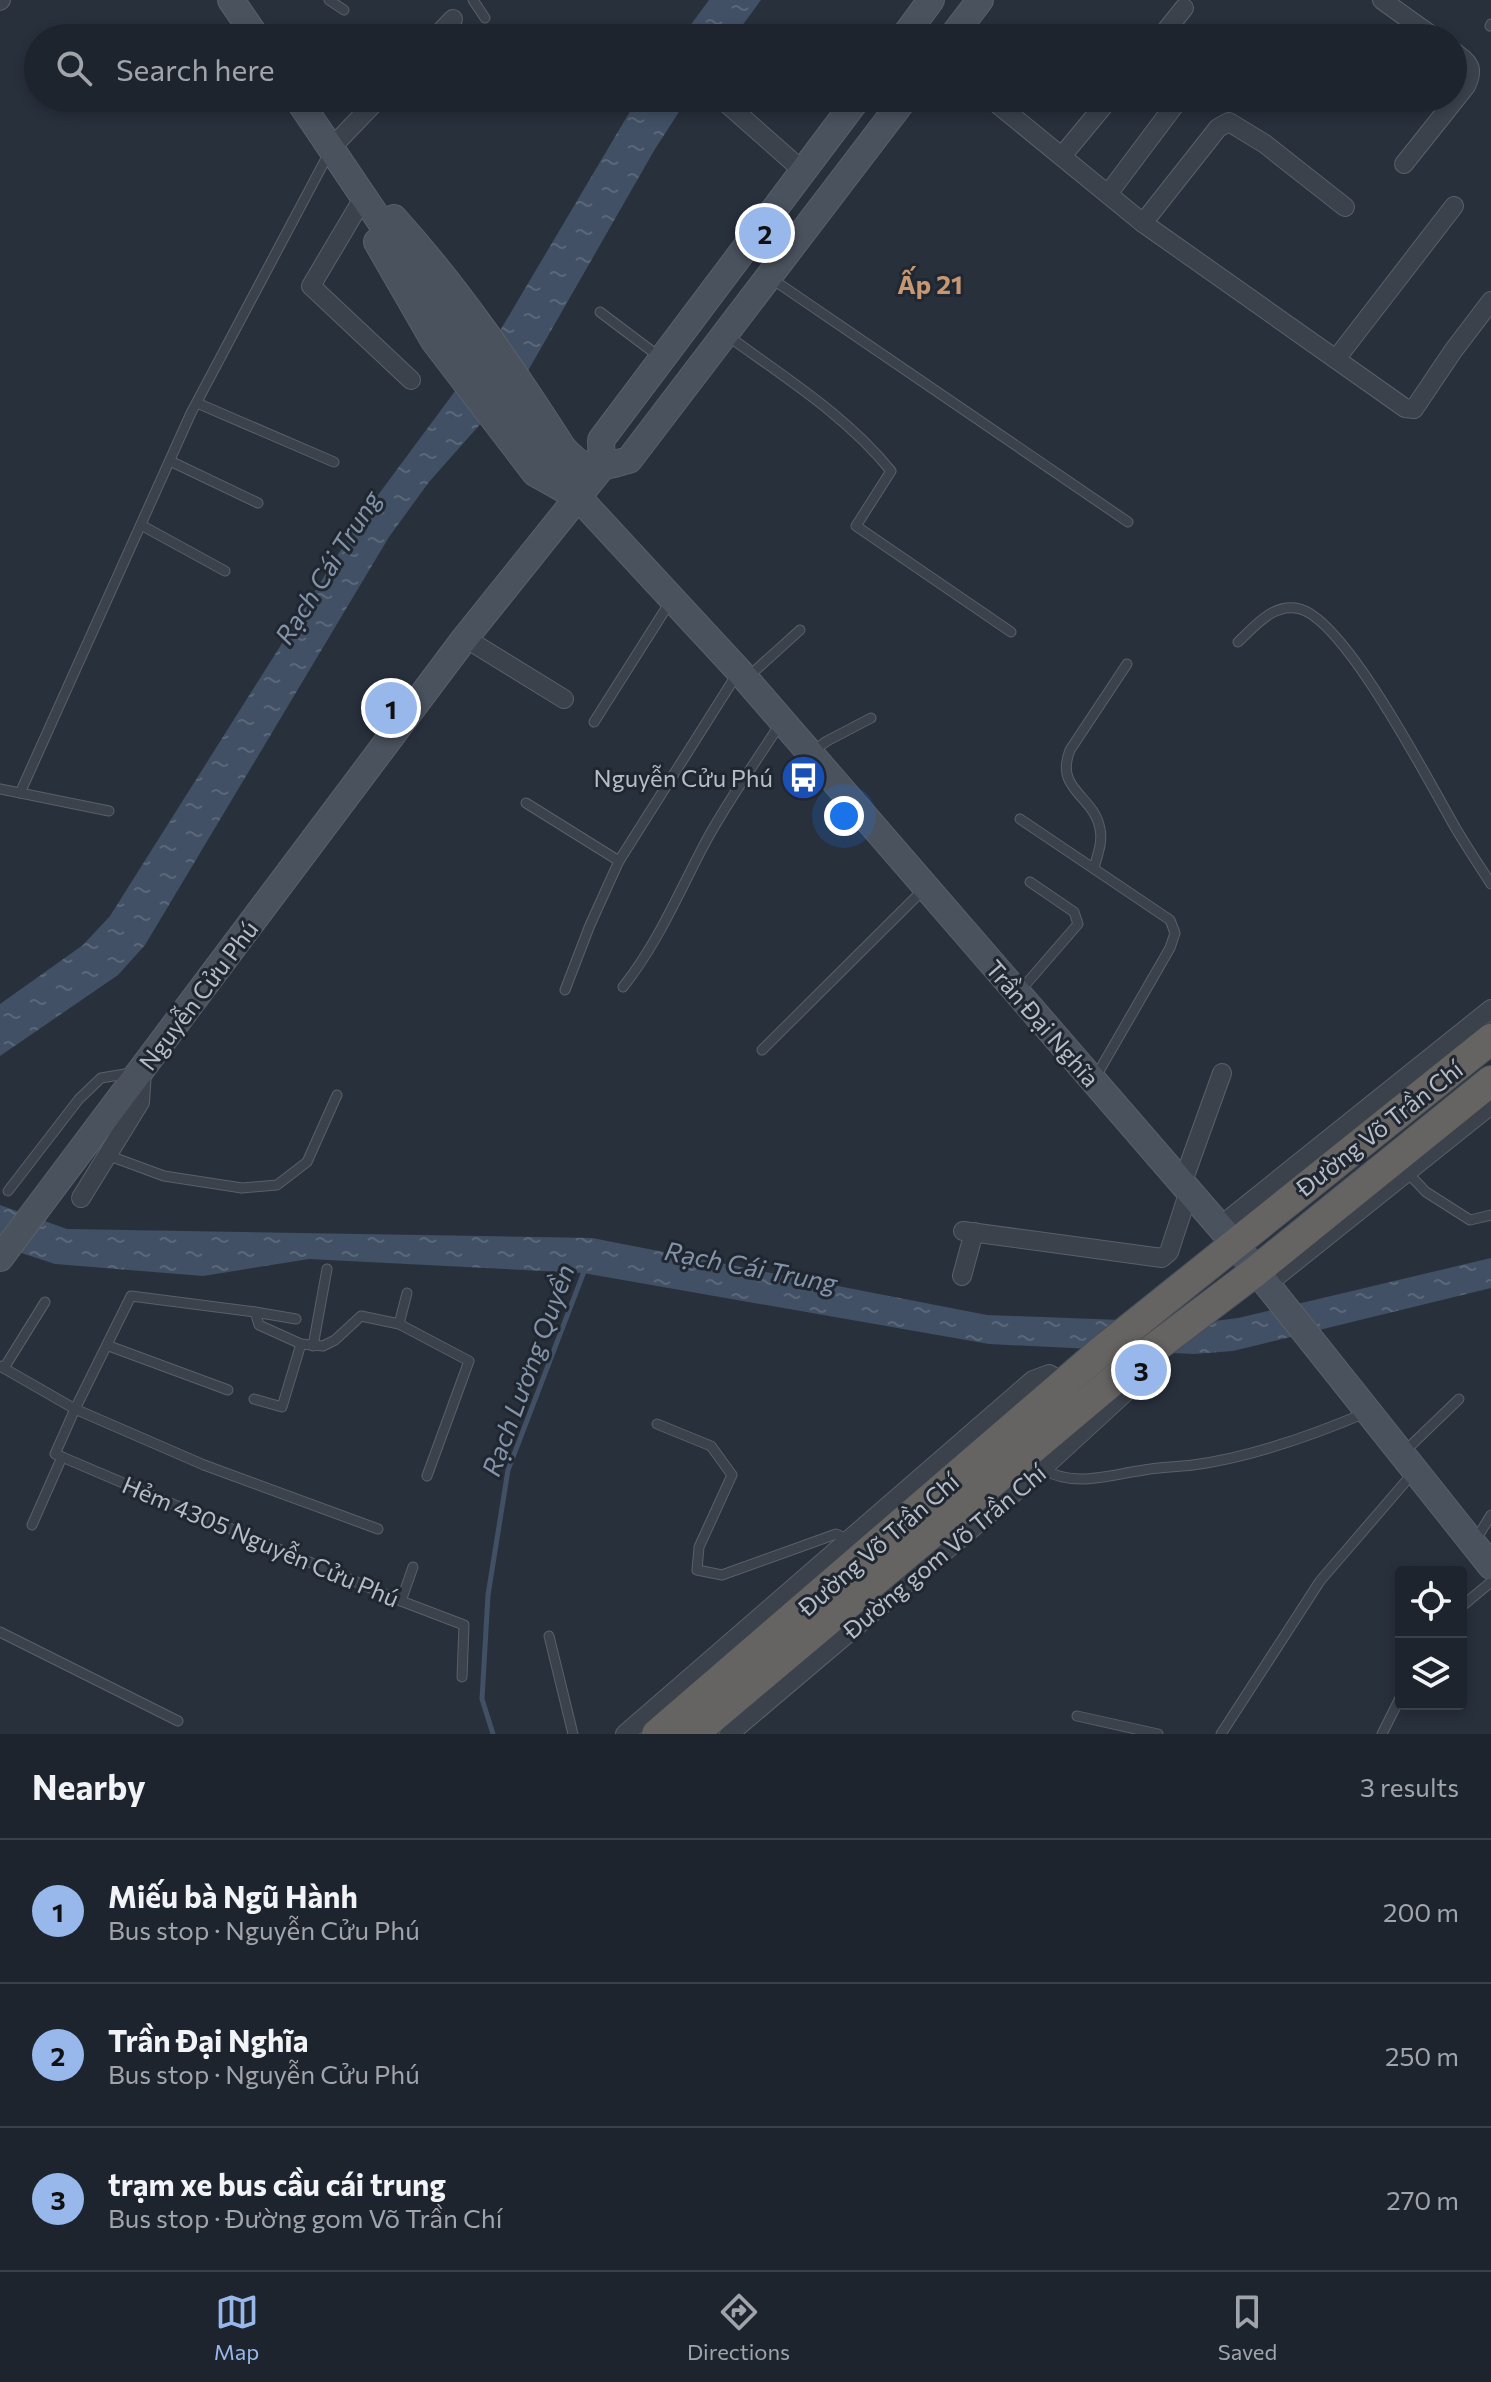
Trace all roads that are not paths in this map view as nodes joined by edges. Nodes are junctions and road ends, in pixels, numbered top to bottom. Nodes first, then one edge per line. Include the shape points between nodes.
1 (329, 0) edge
2 (473, 0) edge
3 (931, 0) edge
4 (980, 0) edge
5 (1382, 0) edge
6 (238, 3) edge
7 (1184, 8) dead end
8 (344, 10) dead end
9 (485, 18) dead end
10 (453, 19) dead end
11 (249, 24) edge
12 (448, 24) edge
13 (913, 24) edge
14 (962, 24) edge
15 (1171, 24) edge
16 (1415, 24) edge
17 (1467, 63) edge
18 (1467, 84) edge
19 (307, 112) edge
20 (366, 112) edge
21 (736, 112) edge
22 (847, 112) edge
23 (894, 112) edge
24 (1007, 112) edge
25 (1098, 112) edge
26 (1170, 112) edge
27 (1445, 112) edge
28 (331, 148) junction
29 (1062, 156) junction
30 (1404, 164) dead end
31 (803, 171) junction
32 (1108, 194) junction
33 (359, 205) junction
34 (1454, 206) dead end
35 (1345, 207) dead end
36 (1143, 223) junction
37 (769, 277) junction
38 (1491, 301) edge
39 (600, 312) dead end
40 (457, 331) junction
41 (725, 334) junction
42 (662, 359) junction
43 (1336, 359) junction
44 (411, 380) dead end
45 (197, 403) junction
46 (512, 407) junction
47 (563, 448) junction
48 (170, 461) junction
49 (334, 462) dead end
50 (602, 467) junction
51 (535, 473) junction
52 (577, 496) junction
53 (258, 503) dead end
54 (1128, 522) dead end
55 (141, 525) junction
56 (552, 528) junction
57 (225, 571) dead end
58 (672, 599) junction
59 (800, 630) dead end
60 (1011, 632) dead end
61 (465, 638) junction
62 (1238, 642) dead end
63 (1127, 664) dead end
64 (742, 675) junction
65 (564, 699) dead end
66 (871, 718) dead end
67 (782, 721) junction
68 (594, 722) dead end
69 (810, 754) junction
70 (0, 789) edge
71 (20, 793) junction
72 (526, 803) dead end
73 (109, 811) dead end
74 (1020, 819) dead end
75 (619, 861) junction
76 (1094, 868) junction
77 (1030, 882) dead end
78 (1491, 884) edge
79 (926, 887) junction
80 (623, 987) dead end
81 (565, 990) dead end
82 (1018, 994) junction
83 (1491, 1009) edge
84 (1491, 1039) edge
85 (762, 1050) dead end
86 (142, 1071) junction
87 (1222, 1073) dead end
88 (1093, 1080) junction
89 (1491, 1081) edge
90 (337, 1095) dead end
91 (1491, 1105) edge
92 (107, 1155) junction
93 (1400, 1166) junction
94 (1186, 1188) junction
95 (8, 1191) dead end
96 (81, 1198) dead end
97 (1491, 1215) edge
98 (1226, 1235) junction
99 (0, 1258) edge
100 (327, 1269) dead end
101 (962, 1276) dead end
102 (1265, 1283) junction
103 (407, 1293) dead end
104 (45, 1302) dead end
105 (255, 1312) junction
106 (296, 1319) dead end
107 (399, 1324) junction
108 (301, 1344) junction
109 (109, 1346) junction
110 (313, 1346) junction
111 (1136, 1363) junction
112 (2, 1367) edge
113 (1065, 1383) junction
114 (228, 1390) dead end
115 (254, 1399) dead end
116 (1459, 1399) dead end
117 (75, 1409) junction
118 (1368, 1412) junction
119 (657, 1424) dead end
120 (62, 1457) junction
121 (1409, 1463) junction
122 (1042, 1469) junction
123 (427, 1476) dead end
124 (1491, 1515) edge
125 (32, 1525) dead end
126 (378, 1529) dead end
127 (850, 1540) junction
128 (1473, 1544) junction
129 (1491, 1566) edge
130 (413, 1567) dead end
131 (1491, 1582) edge
132 (401, 1601) junction
133 (1467, 1602) edge
134 (0, 1632) edge
135 (549, 1636) dead end
136 (462, 1677) dead end
137 (1395, 1708) edge
138 (1077, 1716) dead end
139 (178, 1721) dead end
140 (573, 1734) edge
141 (625, 1734) edge
142 (657, 1734) edge
143 (693, 1734) edge
144 (729, 1734) edge
145 (1158, 1734) edge
146 (1221, 1734) edge
147 (1382, 1734) edge

1 - 8 lane
2 - 9 lane
3 - 13 main road
4 - 14 main road
5 - 16 street
6 - 11 main road
7 - 15 street
10 - 12 street
17 - 18 street
19 - 28 main road, Trần Đại Nghĩa
20 - 28 street
21 - 31 street
22 - 31 main road
23 - 37 main road, Nguyễn Cửu Phú
24 - 29 street
25 - 29 street
26 - 32 street
27 - 30 street
28 - 33 main road, Trần Đại Nghĩa
28 - 40 main road, Trần Đại Nghĩa via 436,265
28 - 45 lane
29 - 32 street
31 - 42 main road
32 - 36 street
33 - 40 main road, Trần Đại Nghĩa via 386,261
33 - 44 street via 311,286
34 - 43 street
35 - 36 street via 1229,122 1218,128
36 - 43 street
37 - 41 main road, Nguyễn Cửu Phú
37 - 54 lane
38 - 43 street via 1414,409 1405,408
39 - 42 lane
40 - 46 main road, Trần Đại Nghĩa
40 - 46 main road
41 - 50 main road, Nguyễn Cửu Phú via 629,460
41 - 60 lane via 820,402 891,471 856,526
42 - 50 main road via 601,440
45 - 48 lane
45 - 49 lane
46 - 47 main road, Trần Đại Nghĩa
46 - 51 main road, Trần Đại Nghĩa
46 - 52 main road, Trần Đại Nghĩa
47 - 50 main road via 582,466
47 - 52 main road, Trần Đại Nghĩa
48 - 53 lane
48 - 55 lane
50 - 52 main road, Nguyễn Cửu Phú
51 - 52 main road, Trần Đại Nghĩa
51 - 56 main road via 554,503
52 - 56 main road, Nguyễn Cửu Phú
52 - 58 main road, Trần Đại Nghĩa
55 - 57 lane
55 - 71 lane
56 - 61 main road, Nguyễn Cửu Phú
58 - 64 main road, Trần Đại Nghĩa
58 - 68 lane
59 - 64 lane
61 - 65 street
61 - 86 main road, Nguyễn Cửu Phú
62 - 78 lane via 1268,615 1289,607 1326,625 1396,725
63 - 76 lane via 1064,763 1065,774 1100,828
64 - 67 main road, Trần Đại Nghĩa
64 - 75 lane
66 - 69 lane
67 - 69 main road, Trần Đại Nghĩa
67 - 80 lane
69 - 79 main road, Trần Đại Nghĩa
70 - 71 lane
71 - 73 lane
72 - 75 lane
74 - 76 lane
75 - 81 lane
76 - 88 lane via 1170,920 1175,933
77 - 82 lane via 1074,912 1078,924
79 - 82 main road, Trần Đại Nghĩa
79 - 85 lane
82 - 88 main road, Trần Đại Nghĩa
83 - 98 street
84 - 98 highway, Đường Võ Trần Chí
86 - 92 street via 140,1102
86 - 95 lane via 101,1078
86 - 99 main road, Nguyễn Cửu Phú
87 - 94 street
88 - 94 main road, Trần Đại Nghĩa
89 - 93 highway, Đường Võ Trần Chí
90 - 92 lane via 307,1162 277,1185 242,1188 164,1176
91 - 93 street
92 - 96 street
93 - 97 lane via 1426,1192 1470,1220
93 - 102 highway, Đường Võ Trần Chí
94 - 98 main road, Trần Đại Nghĩa
94 - 101 street via 1169,1252 1162,1258 968,1232
98 - 102 main road, Trần Đại Nghĩa
98 - 113 highway, Đường Võ Trần Chí via 1192,1276
100 - 110 lane
102 - 111 highway, Đường Võ Trần Chí via 1214,1303
102 - 118 main road, Trần Đại Nghĩa
103 - 107 lane
104 - 112 lane
105 - 106 lane
105 - 108 lane via 259,1325
105 - 109 lane via 131,1296
107 - 110 lane via 361,1316 329,1343
107 - 123 lane via 469,1361
108 - 110 lane
108 - 115 lane via 282,1407
109 - 114 lane
109 - 117 lane
111 - 122 street, Đường gom Võ Trần Chí via 1144,1371 1140,1379
111 - 143 highway, Đường Võ Trần Chí
112 - 117 lane, Hẻm 4305 Nguyễn Cửu Phú
113 - 127 street via 1049,1374 1033,1380
113 - 142 highway, Đường Võ Trần Chí
116 - 121 lane
117 - 120 lane via 55,1454
117 - 126 lane, Hẻm 4305 Nguyễn Cửu Phú via 193,1461
118 - 121 main road, Trần Đại Nghĩa
118 - 122 lane via 1292,1440 1203,1463 1075,1480
119 - 127 lane via 711,1446 732,1475 699,1547 697,1570 722,1575 836,1534
120 - 125 lane
120 - 132 lane, Hẻm 4305 Nguyễn Cửu Phú
121 - 128 main road, Trần Đại Nghĩa
121 - 146 lane via 1320,1581
122 - 144 street, Đường gom Võ Trần Chí
124 - 128 lane
127 - 141 street
128 - 129 main road, Trần Đại Nghĩa
130 - 132 lane
131 - 133 lane
132 - 136 lane, Hẻm 4305 Nguyễn Cửu Phú via 464,1625
134 - 139 lane
135 - 140 lane
137 - 147 lane
138 - 145 lane

